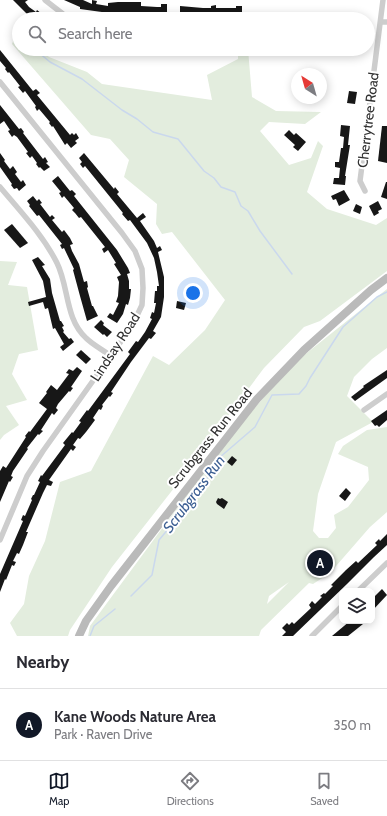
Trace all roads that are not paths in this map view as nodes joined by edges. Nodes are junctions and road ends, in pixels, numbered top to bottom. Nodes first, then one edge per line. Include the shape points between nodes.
1 (45, 0) edge
2 (383, 0) edge
3 (60, 12) edge
4 (384, 22) edge
5 (0, 82) edge
6 (0, 187) edge
7 (365, 191) dead end
8 (387, 278) edge
9 (111, 356) junction
10 (387, 394) edge
11 (364, 410) dead end
12 (0, 540) edge
13 (387, 563) edge
14 (361, 588) edge
15 (339, 609) edge
16 (79, 636) edge
17 (312, 636) edge

1 - 3 street
2 - 4 street, Cherrytree Road
4 - 7 street, Cherrytree Road via 360,180
5 - 9 street, Lindsay Road via 135,251 142,269 142,304 132,326
6 - 9 street via 48,247 58,264 73,319 79,330 86,339
8 - 16 street, Scrubgrass Run Road via 370,290 304,350 256,399 111,586 86,621
9 - 12 street, Lindsay Road via 27,476
10 - 11 street
13 - 14 street
15 - 17 street

